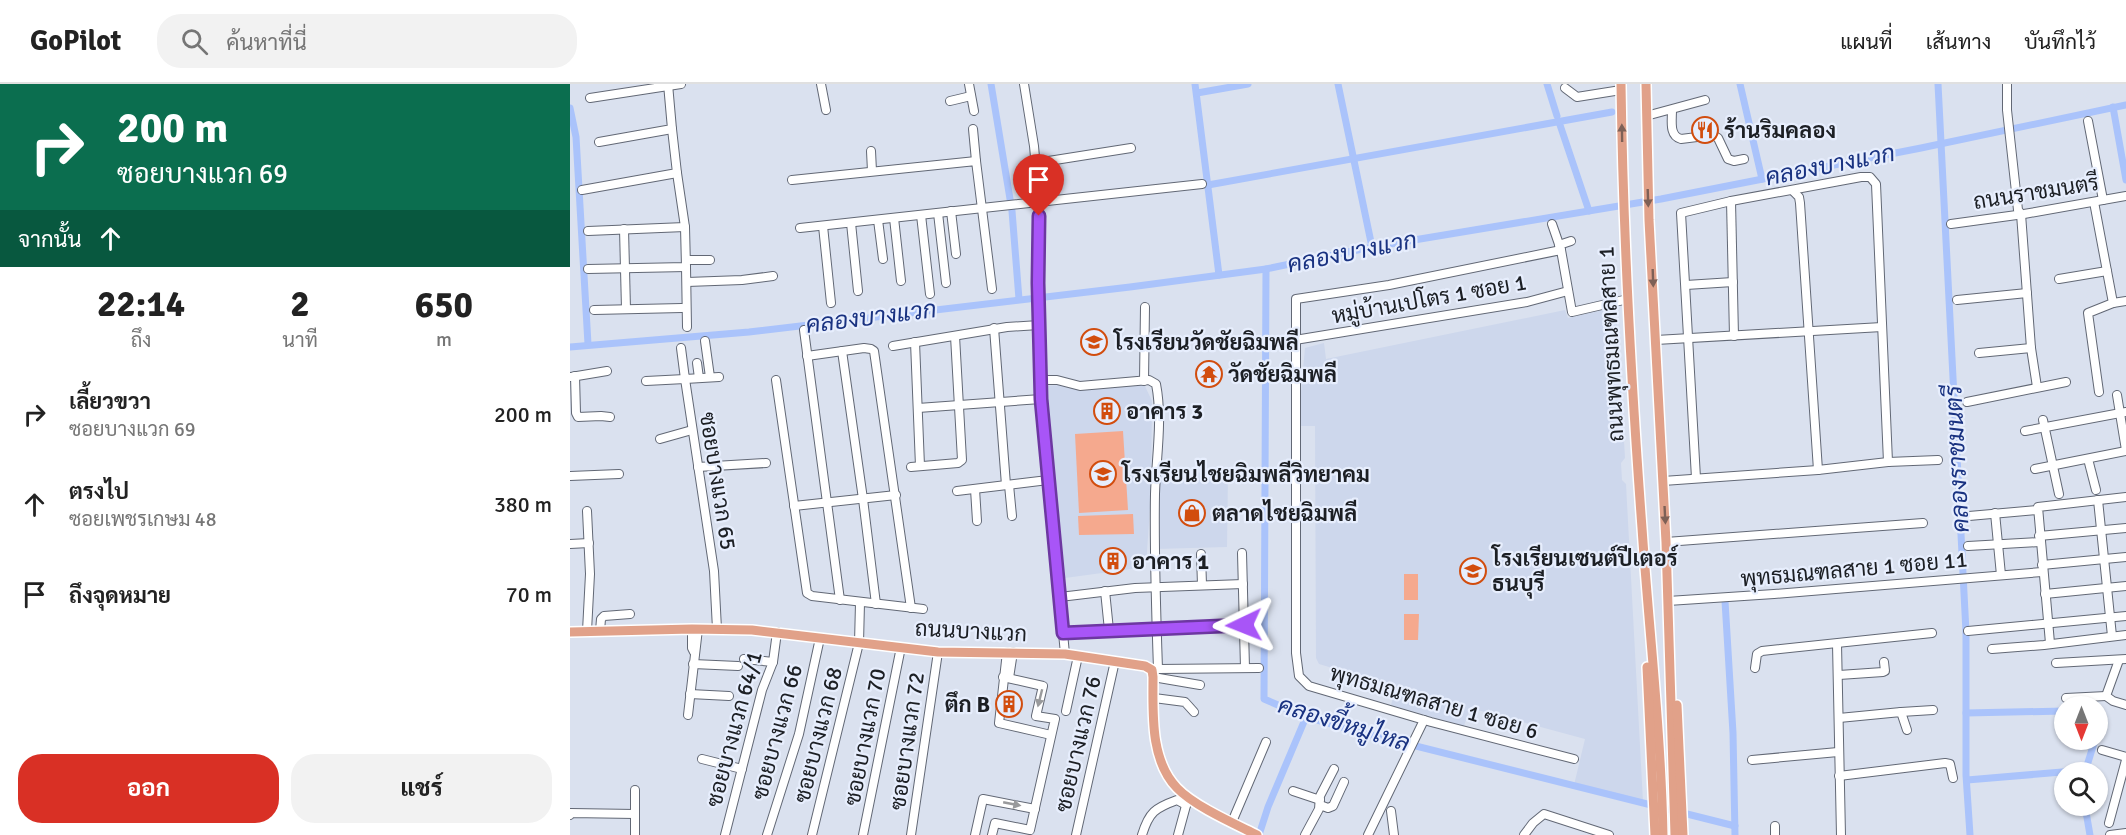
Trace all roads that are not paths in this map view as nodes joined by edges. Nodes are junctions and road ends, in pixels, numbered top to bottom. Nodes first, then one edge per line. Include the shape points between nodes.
1 (681, 84) edge
2 (821, 84) edge
3 (969, 84) edge
4 (1024, 84) edge
5 (1646, 84) edge
6 (2007, 84) edge
7 (668, 85) edge
8 (1621, 87) edge
9 (1565, 88) dead end
10 (971, 96) junction
11 (590, 98) dead end
12 (950, 100) dead end
13 (1705, 100) dead end
14 (826, 110) dead end
15 (1672, 110) junction
16 (974, 111) dead end
17 (1646, 116) junction
18 (2088, 121) dead end
19 (672, 129) junction
20 (973, 129) dead end
21 (598, 142) dead end
22 (1131, 148) dead end
23 (871, 152) dead end
24 (1744, 159) dead end
25 (976, 161) junction
26 (1036, 163) junction
27 (872, 171) junction
28 (677, 173) junction
29 (792, 180) dead end
30 (1202, 184) dead end
31 (582, 190) dead end
32 (1793, 191) junction
33 (2124, 196) edge
34 (1731, 201) junction
35 (2099, 201) junction
36 (1039, 202) junction
37 (982, 207) junction
38 (951, 211) junction
39 (938, 213) junction
40 (2021, 214) junction
41 (921, 215) junction
42 (894, 218) junction
43 (878, 220) junction
44 (851, 223) junction
45 (1552, 224) dead end
46 (1951, 224) dead end
47 (823, 226) junction
48 (685, 227) junction
49 (800, 228) dead end
50 (624, 229) junction
51 (588, 231) dead end
52 (1571, 241) dead end
53 (1560, 248) junction
54 (956, 254) dead end
55 (710, 260) dead end
56 (883, 260) dead end
57 (686, 263) junction
58 (588, 269) dead end
59 (625, 269) junction
60 (2107, 271) junction
61 (773, 276) dead end
62 (2059, 279) dead end
63 (901, 281) dead end
64 (687, 282) junction
65 (1733, 282) junction
66 (946, 283) dead end
67 (1686, 285) junction
68 (992, 289) dead end
69 (858, 291) dead end
70 (1568, 291) junction
71 (2027, 292) junction
72 (930, 294) dead end
73 (1628, 300) junction
74 (1958, 300) dead end
75 (2126, 301) edge
76 (831, 303) dead end
77 (2113, 303) junction
78 (1144, 307) dead end
79 (682, 308) dead end
80 (626, 309) junction
81 (594, 310) dead end
82 (1040, 325) junction
83 (687, 327) dead end
84 (1882, 327) junction
85 (994, 328) junction
86 (804, 330) dead end
87 (1809, 331) junction
88 (955, 336) junction
89 (1734, 336) junction
90 (1689, 339) junction
91 (1295, 340) junction
92 (1656, 340) junction
93 (705, 341) dead end
94 (915, 342) junction
95 (893, 346) dead end
96 (681, 348) dead end
97 (2031, 348) junction
98 (842, 351) junction
99 (1979, 353) dead end
100 (807, 356) junction
101 (697, 363) dead end
102 (607, 371) dead end
103 (572, 377) edge
104 (710, 377) junction
105 (719, 377) dead end
106 (699, 378) junction
107 (685, 379) junction
108 (776, 380) dead end
109 (1041, 380) junction
110 (646, 381) dead end
111 (1144, 381) junction
112 (2066, 382) dead end
113 (2037, 387) junction
114 (2099, 392) dead end
115 (2117, 396) dead end
116 (1041, 399) junction
117 (999, 402) junction
118 (1967, 402) dead end
119 (959, 405) junction
120 (918, 408) junction
121 (2123, 412) edge
122 (610, 417) dead end
123 (2044, 424) junction
124 (692, 430) junction
125 (2025, 431) dead end
126 (660, 439) dead end
127 (2126, 450) edge
128 (2088, 459) junction
129 (1938, 460) dead end
130 (1888, 462) junction
131 (765, 463) dead end
132 (2053, 465) junction
133 (920, 466) junction
134 (698, 467) junction
135 (911, 467) dead end
136 (2035, 469) dead end
137 (1818, 470) junction
138 (619, 474) dead end
139 (570, 476) edge
140 (1696, 478) junction
141 (1048, 480) junction
142 (1664, 481) junction
143 (1008, 485) junction
144 (975, 489) junction
145 (2096, 490) dead end
146 (957, 491) dead end
147 (2059, 494) dead end
148 (896, 495) junction
149 (2126, 497) edge
150 (863, 499) junction
151 (2098, 500) junction
152 (828, 503) junction
153 (794, 506) junction
154 (2037, 510) junction
155 (587, 511) dead end
156 (1995, 513) junction
157 (1012, 516) dead end
158 (1969, 516) dead end
159 (976, 521) dead end
160 (1923, 523) dead end
161 (2126, 528) edge
162 (2101, 530) junction
163 (2040, 539) junction
164 (1666, 542) junction
165 (589, 543) junction
166 (570, 544) edge
167 (1998, 544) junction
168 (1968, 546) dead end
169 (1242, 553) dead end
170 (1201, 554) dead end
171 (2126, 557) edge
172 (2104, 559) junction
173 (2042, 568) junction
174 (2001, 575) junction
175 (1243, 584) junction
176 (1202, 585) junction
177 (2126, 586) edge
178 (1156, 587) junction
179 (2107, 588) junction
180 (1105, 591) junction
181 (2045, 594) junction
182 (1060, 597) junction
183 (840, 600) junction
184 (1668, 601) junction
185 (1647, 602) junction
186 (860, 603) junction
187 (876, 604) junction
188 (911, 608) junction
189 (923, 609) dead end
190 (630, 614) dead end
191 (2126, 616) edge
192 (2111, 617) junction
193 (2048, 623) junction
194 (1244, 625) junction
195 (695, 628) junction
196 (1157, 628) junction
197 (717, 629) junction
198 (1109, 630) junction
199 (587, 631) junction
200 (600, 631) junction
201 (1968, 631) dead end
202 (570, 632) edge
203 (777, 632) junction
204 (1063, 633) junction
205 (1932, 633) dead end
206 (2126, 635) edge
207 (2112, 636) junction
208 (820, 638) junction
209 (859, 643) junction
210 (2050, 643) junction
211 (1837, 644) junction
212 (901, 647) junction
213 (1992, 649) dead end
214 (938, 652) junction
215 (1010, 652) junction
216 (1065, 654) junction
217 (1078, 656) junction
218 (744, 659) dead end
219 (2122, 659) edge
220 (1115, 661) junction
221 (773, 662) junction
222 (1884, 662) dead end
223 (2056, 663) dead end
224 (693, 664) junction
225 (738, 666) dead end
226 (1245, 668) junction
227 (1259, 668) dead end
228 (1755, 668) dead end
229 (1155, 673) junction
230 (1839, 675) junction
231 (1006, 677) junction
232 (1200, 685) dead end
233 (690, 694) junction
234 (729, 696) dead end
235 (2106, 696) edge
236 (2108, 697) edge
237 (1154, 698) junction
238 (2126, 705) edge
239 (1932, 710) dead end
240 (1066, 711) dead end
241 (1194, 712) dead end
242 (1901, 712) junction
243 (688, 715) dead end
244 (1839, 718) junction
245 (1424, 720) junction
246 (1907, 730) dead end
247 (1051, 735) junction
248 (1266, 742) dead end
249 (2102, 750) dead end
250 (1838, 752) junction
251 (2126, 758) edge
252 (702, 759) dead end
253 (1574, 759) dead end
254 (1752, 760) dead end
255 (742, 768) junction
256 (1334, 769) dead end
257 (1839, 776) junction
258 (1953, 778) dead end
259 (1344, 782) dead end
260 (635, 790) dead end
261 (1293, 791) dead end
262 (1678, 796) junction
263 (1187, 802) junction
264 (1320, 802) junction
265 (1035, 809) junction
266 (1391, 812) dead end
267 (635, 814) junction
268 (570, 815) edge
269 (1232, 822) junction
270 (2109, 823) dead end
271 (1775, 826) dead end
272 (1657, 833) edge
273 (2126, 833) edge
274 (635, 835) edge
275 (724, 835) edge
276 (767, 835) edge
277 (812, 835) edge
278 (863, 835) edge
279 (911, 835) edge
280 (975, 835) edge
281 (992, 835) edge
282 (1076, 835) edge
283 (1142, 835) edge
284 (1178, 835) edge
285 (1257, 835) edge
286 (1305, 835) edge
287 (1368, 835) edge
288 (1394, 835) edge
289 (1524, 835) edge
290 (1609, 835) edge
291 (1675, 835) edge
292 (1683, 835) edge
293 (1775, 835) edge
294 (1841, 835) edge
295 (2110, 835) edge

1 - 7 street
2 - 14 street
3 - 10 street
4 - 26 street
5 - 17 main road, ถนนพุทธมณฑลสาย 1
6 - 40 street
7 - 11 street
7 - 19 street
8 - 9 street via 1577,97
73 -> 8 main road, ถนนพุทธมณฑลสาย 1
10 - 12 street
10 - 16 street
13 - 15 street
15 - 17 street
15 - 24 street via 1676,138 1713,135 1728,159
17 -> 92 main road, ถนนพุทธมณฑลสาย 1
18 - 35 street
19 - 21 street
19 - 28 street
20 - 25 street
22 - 26 street
23 - 27 street
25 - 27 street
25 - 37 street
26 - 36 street
27 - 29 street
28 - 31 street
28 - 48 street
30 - 36 street
32 - 34 street
32 - 84 street via 1861,177 1874,181
32 - 87 street via 1800,203
33 - 35 street, ถนนราชมนตรี
34 - 65 street
34 - 67 street via 1681,213
35 - 40 street, ถนนราชมนตรี
35 - 60 street
36 - 37 street
36 - 82 street
37 - 38 street
37 - 68 street
38 - 39 street
38 - 54 street
39 - 41 street
39 - 66 street
40 - 46 street, ถนนราชมนตรี
40 - 71 street
41 - 42 street
41 - 72 street
42 - 43 street
42 - 63 street
43 - 44 street
43 - 56 street
44 - 47 street
44 - 69 street
45 - 53 street
47 - 49 street
47 - 76 street
48 - 50 street
48 - 57 street
50 - 51 street
50 - 59 street
52 - 53 street
53 - 70 street
53 - 91 street, พุทธมณฑลสาย 1 ซอย 6 via 1389,285 1296,299
55 - 57 street
57 - 59 street
57 - 64 street
58 - 59 street
59 - 80 street
60 - 62 street
60 - 77 street
61 - 64 street
64 - 83 street
65 - 67 street
65 - 89 street
67 - 90 street
70 - 73 street via 1572,312
70 - 91 street, หมู่บ้านเปโตร 1 ซอย 1 via 1527,302
71 - 74 street
71 - 97 street
73 - 185 main road, ถนนพุทธมณฑลสาย 1
75 - 77 street
77 - 114 street via 2088,313 2087,317
78 - 111 street
79 - 80 street
80 - 81 street
82 - 85 street
82 - 109 street
84 - 87 street
84 - 130 street
85 - 88 street
85 - 117 street
86 - 100 street
87 - 89 street
87 - 137 street
88 - 94 street
88 - 119 street
89 - 90 street
90 - 92 street
90 - 140 street
91 - 245 street, พุทธมณฑลสาย 1 ซอย 6 via 1299,676 1309,686
92 - 142 main road, ถนนพุทธมณฑลสาย 1
93 - 104 street
94 - 95 street
94 - 120 street
96 - 107 street, ซอยบางแวก 65
97 - 99 street
97 - 113 street
98 - 100 street
98 - 148 street via 874,351
98 - 150 street
100 - 152 street
101 - 106 street
102 - 103 street
103 - 122 street via 578,417
104 - 105 street
104 - 106 street
106 - 107 street
107 - 110 street
107 - 124 street, ซอยบางแวก 65
108 - 153 street
109 - 111 street via 1080,386
109 - 116 street
111 - 178 street via 1155,381 1157,390
112 - 113 street
113 - 118 street
115 - 121 street
116 - 117 street
116 - 141 street
117 - 119 street
117 - 143 street
119 - 120 street
119 - 133 street via 962,460
120 - 133 street
121 - 123 street
121 - 127 street
123 - 125 street
123 - 132 street
124 - 126 street
124 - 134 street, ซอยบางแวก 65
127 - 128 street
128 - 132 street
128 - 145 street
129 - 130 street
130 - 137 street
131 - 134 street
132 - 136 street
132 - 147 street
133 - 135 street
134 - 197 street, ซอยบางแวก 65 via 714,571
137 - 140 street
138 - 139 street
140 - 142 street
141 - 143 street
141 - 182 street
142 -> 164 main road, ถนนพุทธมณฑลสาย 1
143 - 144 street
143 - 157 street
144 - 146 street
144 - 159 street
148 - 150 street
148 - 188 street
149 - 151 street
150 - 152 street
150 - 187 street
151 - 154 street via 2040,505
151 - 162 street
152 - 153 street
152 - 183 street
153 - 183 street via 807,593
154 - 156 street
154 - 163 street
155 - 165 street
156 - 158 street
156 - 167 street
160 - 164 street
161 - 162 street
162 - 163 street
162 - 172 street
163 - 167 street
163 - 173 street
164 - 184 main road, ถนนพุทธมณฑลสาย 1
165 - 166 street
165 - 199 street
167 - 168 street
167 - 174 street
169 - 175 street
170 - 176 street
171 - 172 street, พุทธมณฑลสาย 1 ซอย 11
172 - 173 street, พุทธมณฑลสาย 1 ซอย 11
172 - 179 street
173 - 174 street, พุทธมณฑลสาย 1 ซอย 11
173 - 181 street
174 - 184 street, พุทธมณฑลสาย 1 ซอย 11
175 - 176 street
175 - 194 street
176 - 178 street
177 - 179 street
178 - 180 street
178 - 196 street
179 - 181 street
179 - 192 street
180 - 182 street
180 - 198 street
181 - 193 street
182 - 204 street
183 - 186 street
184 - 262 main road, ถนนพุทธมณฑลสาย 1 via 1674,652
185 - 272 main road, ถนนพุทธมณฑลสาย 1 via 1646,654
185 - 272 main road, ถนนพุทธมณฑลสาย 1 via 1662,799
186 - 187 street
186 - 209 street, ซอยบางแวก 68
187 - 188 street
188 - 189 street
190 - 200 street via 604,616
191 - 192 street
192 - 193 street
192 - 207 street
193 - 201 street
193 - 210 street
194 - 196 street
194 - 226 street
195 - 197 main road, ถนนบางแวก
195 - 200 main road, ถนนบางแวก
195 - 224 street via 697,647
196 - 198 street
196 - 229 street
197 - 203 main road, ถนนบางแวก
198 - 204 street
199 - 200 main road, ถนนบางแวก
199 - 202 main road, ถนนบางแวก
203 - 208 main road, ถนนบางแวก
203 - 221 street, ซอยบางแวก 64/1
204 - 216 street
205 - 211 street
206 - 207 street
207 - 210 street
208 - 209 main road, ถนนบางแวก
208 - 276 street, ซอยบางแวก 66 via 799,734
209 - 212 main road, ถนนบางแวก
209 - 277 street, ซอยบางแวก 68
210 - 213 street
211 - 228 street via 1762,651 1757,654
211 - 230 street
212 - 214 main road, ถนนบางแวก
212 - 278 street, ซอยบางแวก 70
214 - 215 main road, ถนนบางแวก
214 - 279 street, ซอยบางแวก 72
215 - 216 main road, ถนนบางแวก
215 - 231 street
216 - 217 main road, ถนนบางแวก
217 - 220 main road, ถนนบางแวก
217 - 240 street
218 - 221 street
219 - 223 street
219 - 235 street
220 - 229 main road, ถนนบางแวก via 1144,666
220 - 282 street, ซอยบางแวก 76
221 - 255 street, ซอยบางแวก 64/1
222 - 230 street via 1883,672
224 - 225 street
224 - 233 street
226 - 227 street
226 - 229 street
229 - 232 street
229 - 237 main road
230 - 244 street
231 - 247 street via 999,723
231 -> 247 street via 1043,686 1036,716 1055,719
233 - 234 street
233 - 243 street
236 - 238 street
237 - 241 street via 1185,702
237 - 263 main road via 1159,753 1172,782
239 - 242 street
242 - 244 street
242 - 246 street
244 - 250 street
245 - 253 street, พุทธมณฑลสาย 1 ซอย 6
245 - 287 street
247 - 265 street
248 - 269 street
249 - 251 street
250 - 254 street
250 - 257 street
251 - 270 street
252 - 255 street
255 - 275 street, ซอยบางแวก 64/1
256 - 264 street
257 - 258 street via 1945,763 1950,764
257 - 294 street
259 - 264 street via 1333,806 1328,808
260 - 267 street
261 - 264 street
262 - 291 main road, ถนนพุทธมณฑลสาย 1
262 - 292 main road, ถนนพุทธมณฑลสาย 1
263 - 269 main road
263 - 283 street via 1177,800 1158,807
263 - 284 street
264 - 286 street
280 -> 265 street via 983,799
265 - 281 street via 1030,830 995,823
266 - 288 street
267 - 268 street
267 - 274 street
269 - 285 main road
271 - 293 street
273 - 295 street
289 - 290 street via 1544,814

